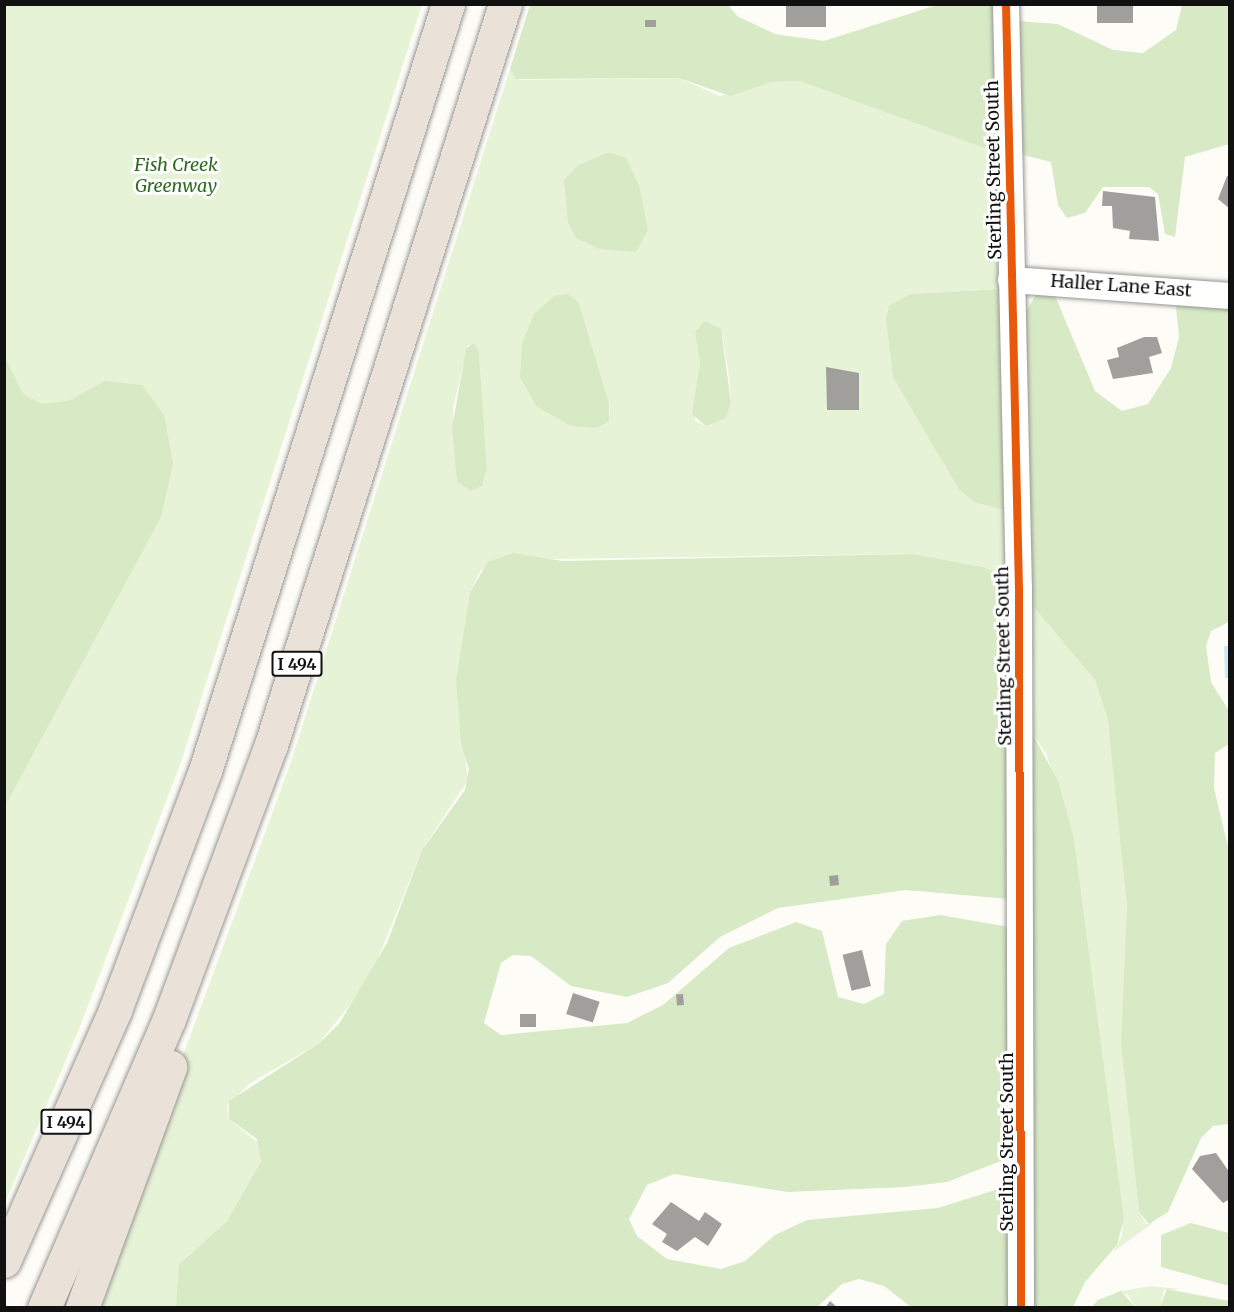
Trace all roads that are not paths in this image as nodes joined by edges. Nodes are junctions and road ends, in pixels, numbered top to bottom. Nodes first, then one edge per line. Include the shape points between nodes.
1 (448, 4) edge
2 (505, 4) edge
3 (1006, 4) edge
4 (1011, 280) junction
5 (1230, 296) edge
6 (255, 790) junction
7 (9, 1248) edge
8 (44, 1308) edge
9 (82, 1308) edge
10 (1021, 1308) edge

1 - 7 highway, I 494 via 205,771 115,1010
2 - 6 highway, I 494
3 - 4 street, Sterling Street South
4 - 5 street, Haller Lane East
4 - 10 street, Sterling Street South via 1019,646
6 - 8 highway, I 494 via 169,1019
6 - 9 highway via 156,1112

